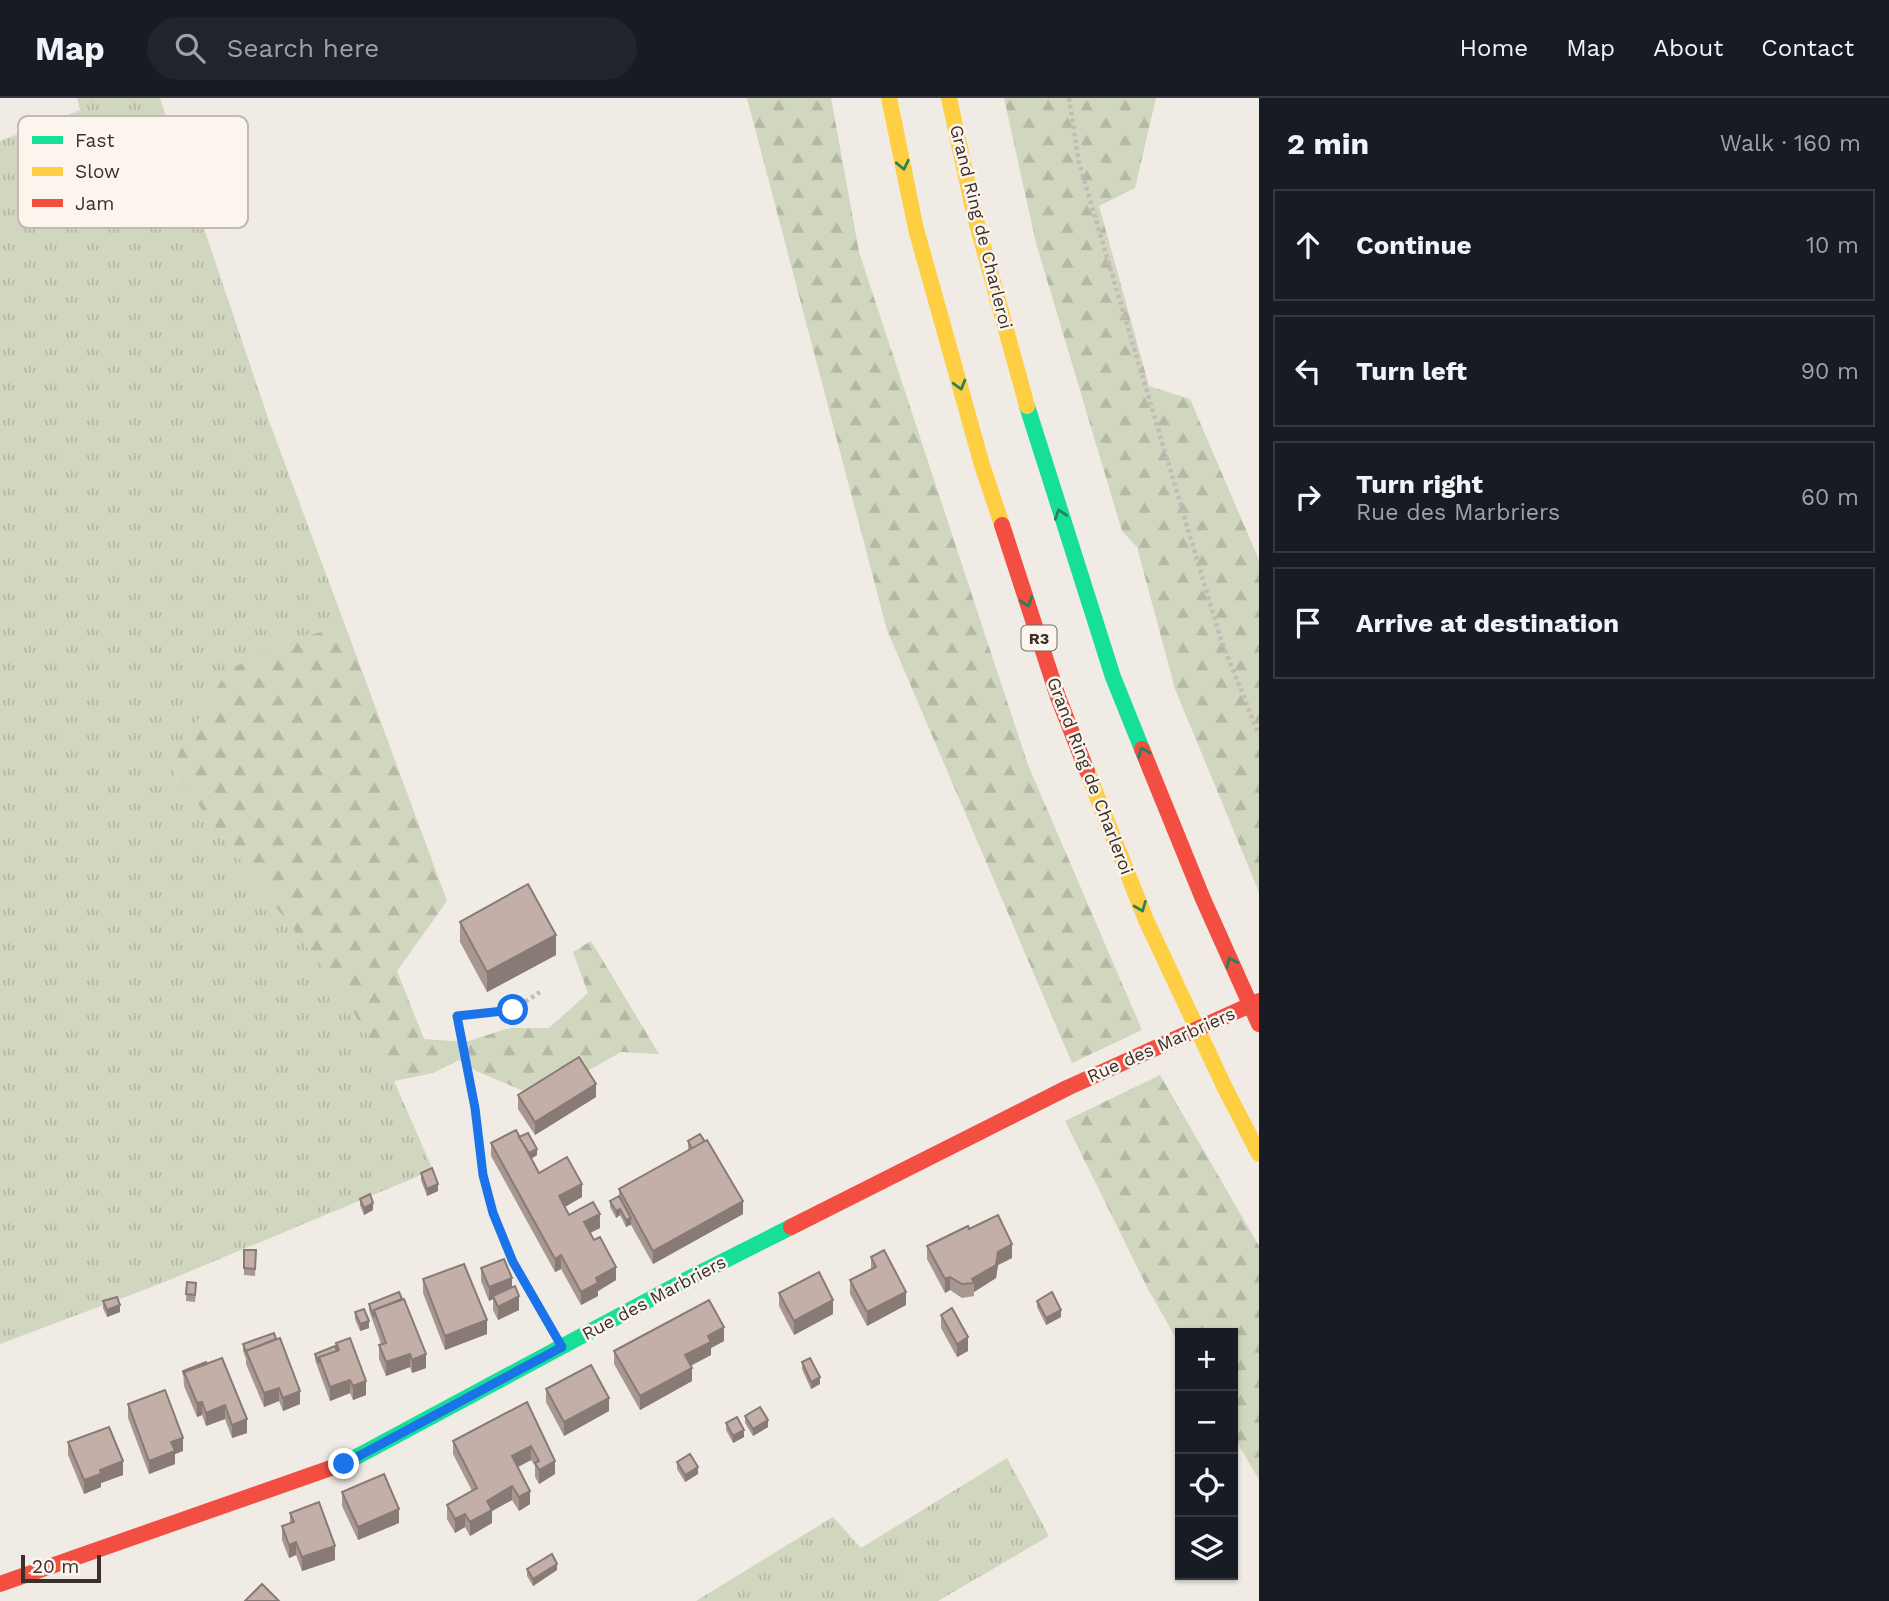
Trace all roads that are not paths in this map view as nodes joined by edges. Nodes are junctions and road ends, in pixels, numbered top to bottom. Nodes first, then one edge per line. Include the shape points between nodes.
1 (889, 98) edge
2 (949, 98) edge
3 (1259, 1001) edge
4 (1259, 1024) edge
5 (1259, 1154) edge
6 (0, 1584) edge

1 -> 5 main road, Grand Ring de Charleroi / R3 via 916,229 982,465 1058,697 1146,920
4 -> 2 main road, Grand Ring de Charleroi via 1113,677 1039,449 974,213
3 - 6 main road, Rue des Marbriers via 1067,1088 686,1280 344,1464

